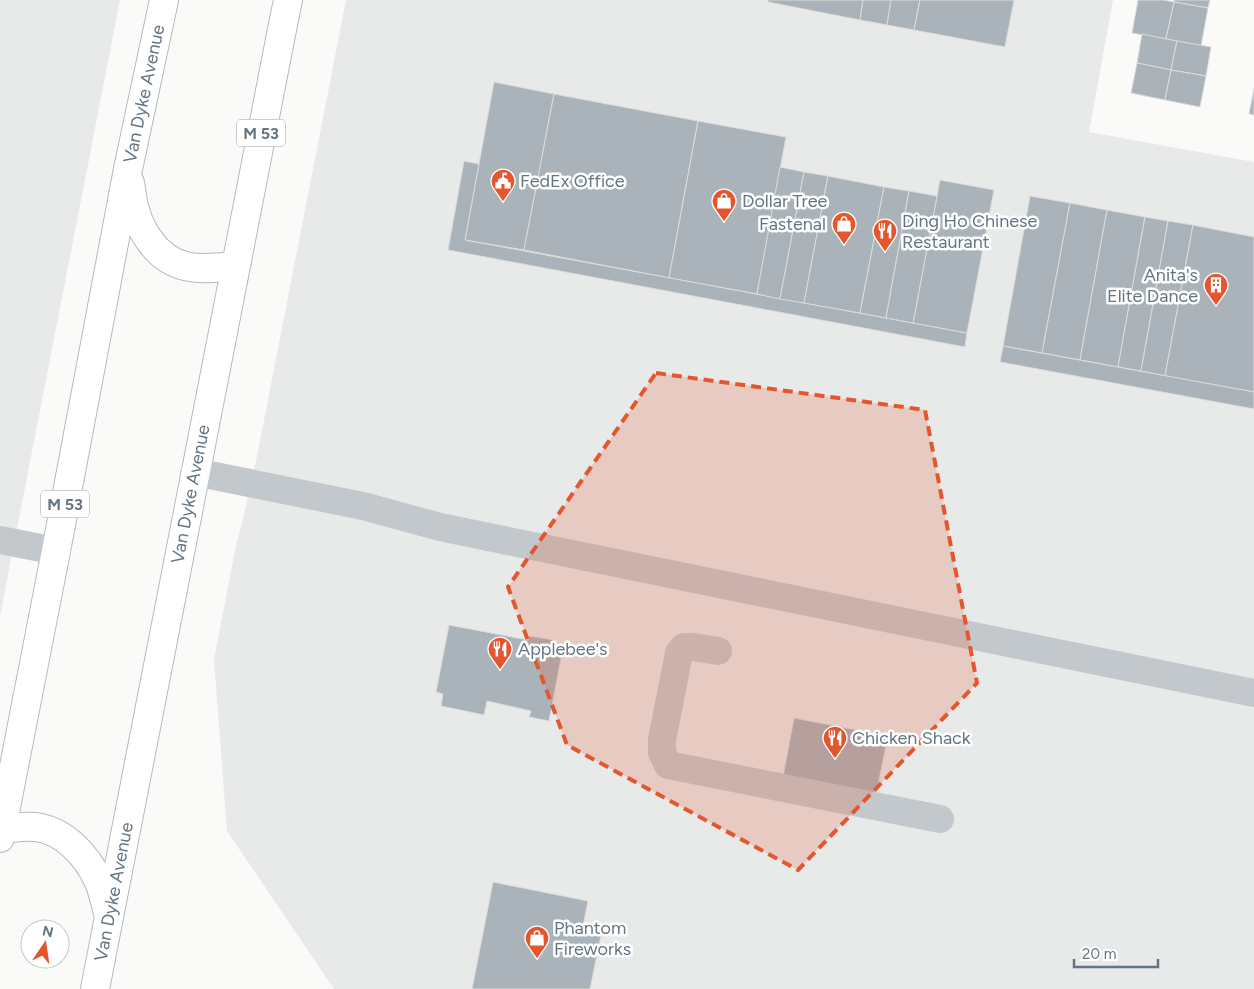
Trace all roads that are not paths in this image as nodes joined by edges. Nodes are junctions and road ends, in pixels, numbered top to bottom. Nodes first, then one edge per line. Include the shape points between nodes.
1 (164, 0) edge
2 (288, 0) edge
3 (128, 169) junction
4 (234, 266) junction
5 (195, 472) junction
6 (0, 540) edge
7 (56, 551) junction
8 (718, 651) dead end
9 (1254, 693) edge
10 (940, 820) dead end
11 (1, 834) edge
12 (109, 917) junction
13 (95, 989) edge

1 - 3 main road, Van Dyke Avenue / M 53
2 - 4 main road, Van Dyke Avenue / M 53
3 - 4 main road via 134,210 157,251 174,263 192,268
3 - 7 main road, Van Dyke Avenue / M 53
4 - 5 main road, Van Dyke Avenue / M 53
5 - 9 lane via 363,506 440,527
5 - 12 main road, Van Dyke Avenue / M 53
6 - 7 lane
7 - 11 main road, Van Dyke Avenue / M 53
8 - 10 lane via 684,646 679,653 662,740 662,753 668,765
11 - 12 main road via 36,827 54,832 72,844 87,860 99,882
12 - 13 main road, Van Dyke Avenue / M 53

